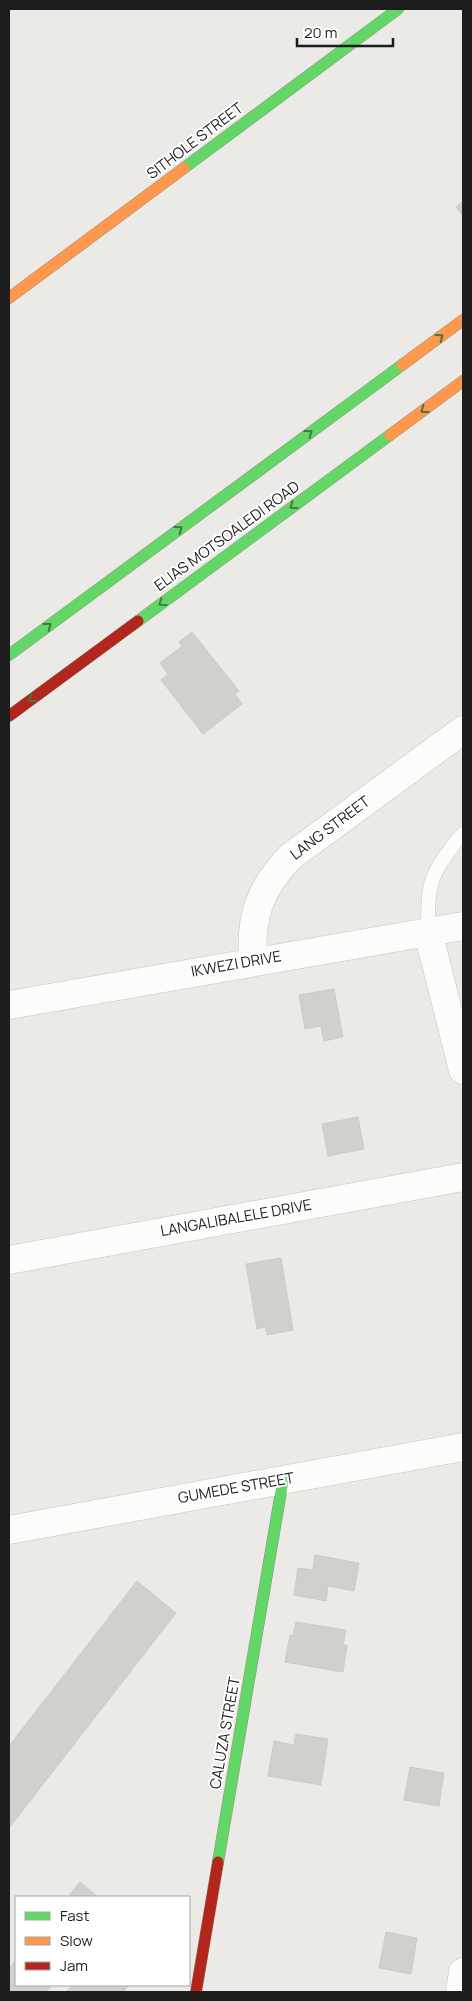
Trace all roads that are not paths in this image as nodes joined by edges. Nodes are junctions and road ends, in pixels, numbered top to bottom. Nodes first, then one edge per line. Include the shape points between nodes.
1 (398, 9) edge
2 (9, 298) edge
3 (463, 320) edge
4 (463, 381) edge
5 (9, 655) edge
6 (9, 716) edge
7 (463, 730) edge
8 (461, 837) edge
9 (463, 926) edge
10 (428, 932) junction
11 (253, 961) junction
12 (9, 1005) edge
13 (463, 1070) edge
14 (463, 1177) edge
15 (9, 1260) edge
16 (463, 1446) edge
17 (283, 1480) junction
18 (9, 1530) edge
19 (463, 1972) edge
20 (196, 1992) edge
21 (460, 1992) edge

1 - 2 main road, SITHOLE STREET
5 -> 3 main road
4 -> 6 main road, ELIAS MOTSOALEDI ROAD
7 - 11 street, LANG STREET via 290,857 274,874 254,916 251,938
8 - 10 lane via 432,875 428,892
9 - 10 street, IKWEZI DRIVE
10 - 11 street, IKWEZI DRIVE
10 - 13 street
11 - 12 street, IKWEZI DRIVE
14 - 15 street, LANGALIBALELE DRIVE
16 - 17 street, GUMEDE STREET
17 - 18 street, GUMEDE STREET
17 - 20 main road, CALUZA STREET
19 - 21 street

